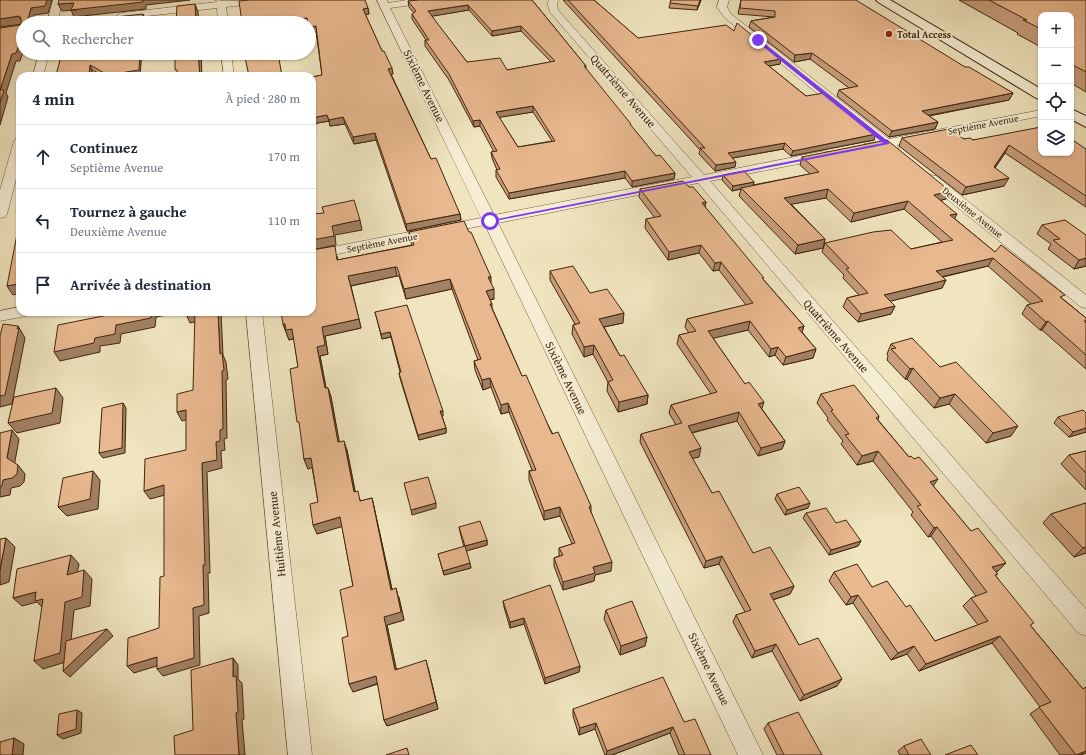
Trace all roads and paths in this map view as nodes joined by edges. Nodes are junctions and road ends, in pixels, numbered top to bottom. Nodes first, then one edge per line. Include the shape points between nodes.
1 (58, 0) edge
2 (260, 0) edge
3 (426, 0) edge
4 (554, 0) edge
5 (724, 0) edge
6 (882, 0) edge
7 (221, 2) edge
8 (384, 3) edge
9 (54, 16) edge
10 (122, 16) edge
11 (222, 16) edge
12 (42, 60) edge
13 (227, 60) edge
14 (39, 72) edge
15 (228, 72) edge
16 (1038, 93) edge
17 (1038, 114) edge
18 (1074, 115) edge
19 (1086, 122) edge
20 (887, 143) junction
21 (859, 148) edge
22 (837, 153) edge
23 (901, 155) edge
24 (16, 156) edge
25 (920, 170) edge
26 (701, 180) junction
27 (0, 214) edge
28 (490, 221) junction
29 (316, 255) edge
30 (1086, 303) edge
31 (16, 313) edge
32 (0, 316) edge
33 (254, 316) edge
34 (1086, 625) edge
35 (300, 755) edge
36 (751, 755) edge

1 - 9 street
2 - 7 street
3 - 8 street
4 - 26 street, Quatrième Avenue via 553,10
5 - 20 street via 722,7 728,16
6 - 16 main road
7 - 10 street
7 - 11 street
8 - 28 street, Sixième Avenue
12 - 14 street
13 - 15 street
17 - 20 street, Septième Avenue
18 - 19 main road
20 - 21 street, Septième Avenue
20 - 23 street
22 - 26 street, Septième Avenue
24 - 27 street
25 - 30 street, Deuxième Avenue
26 - 28 street, Septième Avenue
26 - 34 street, Quatrième Avenue
28 - 29 street, Septième Avenue
28 - 36 street, Sixième Avenue
31 - 32 street
33 - 35 street, Huitième Avenue

